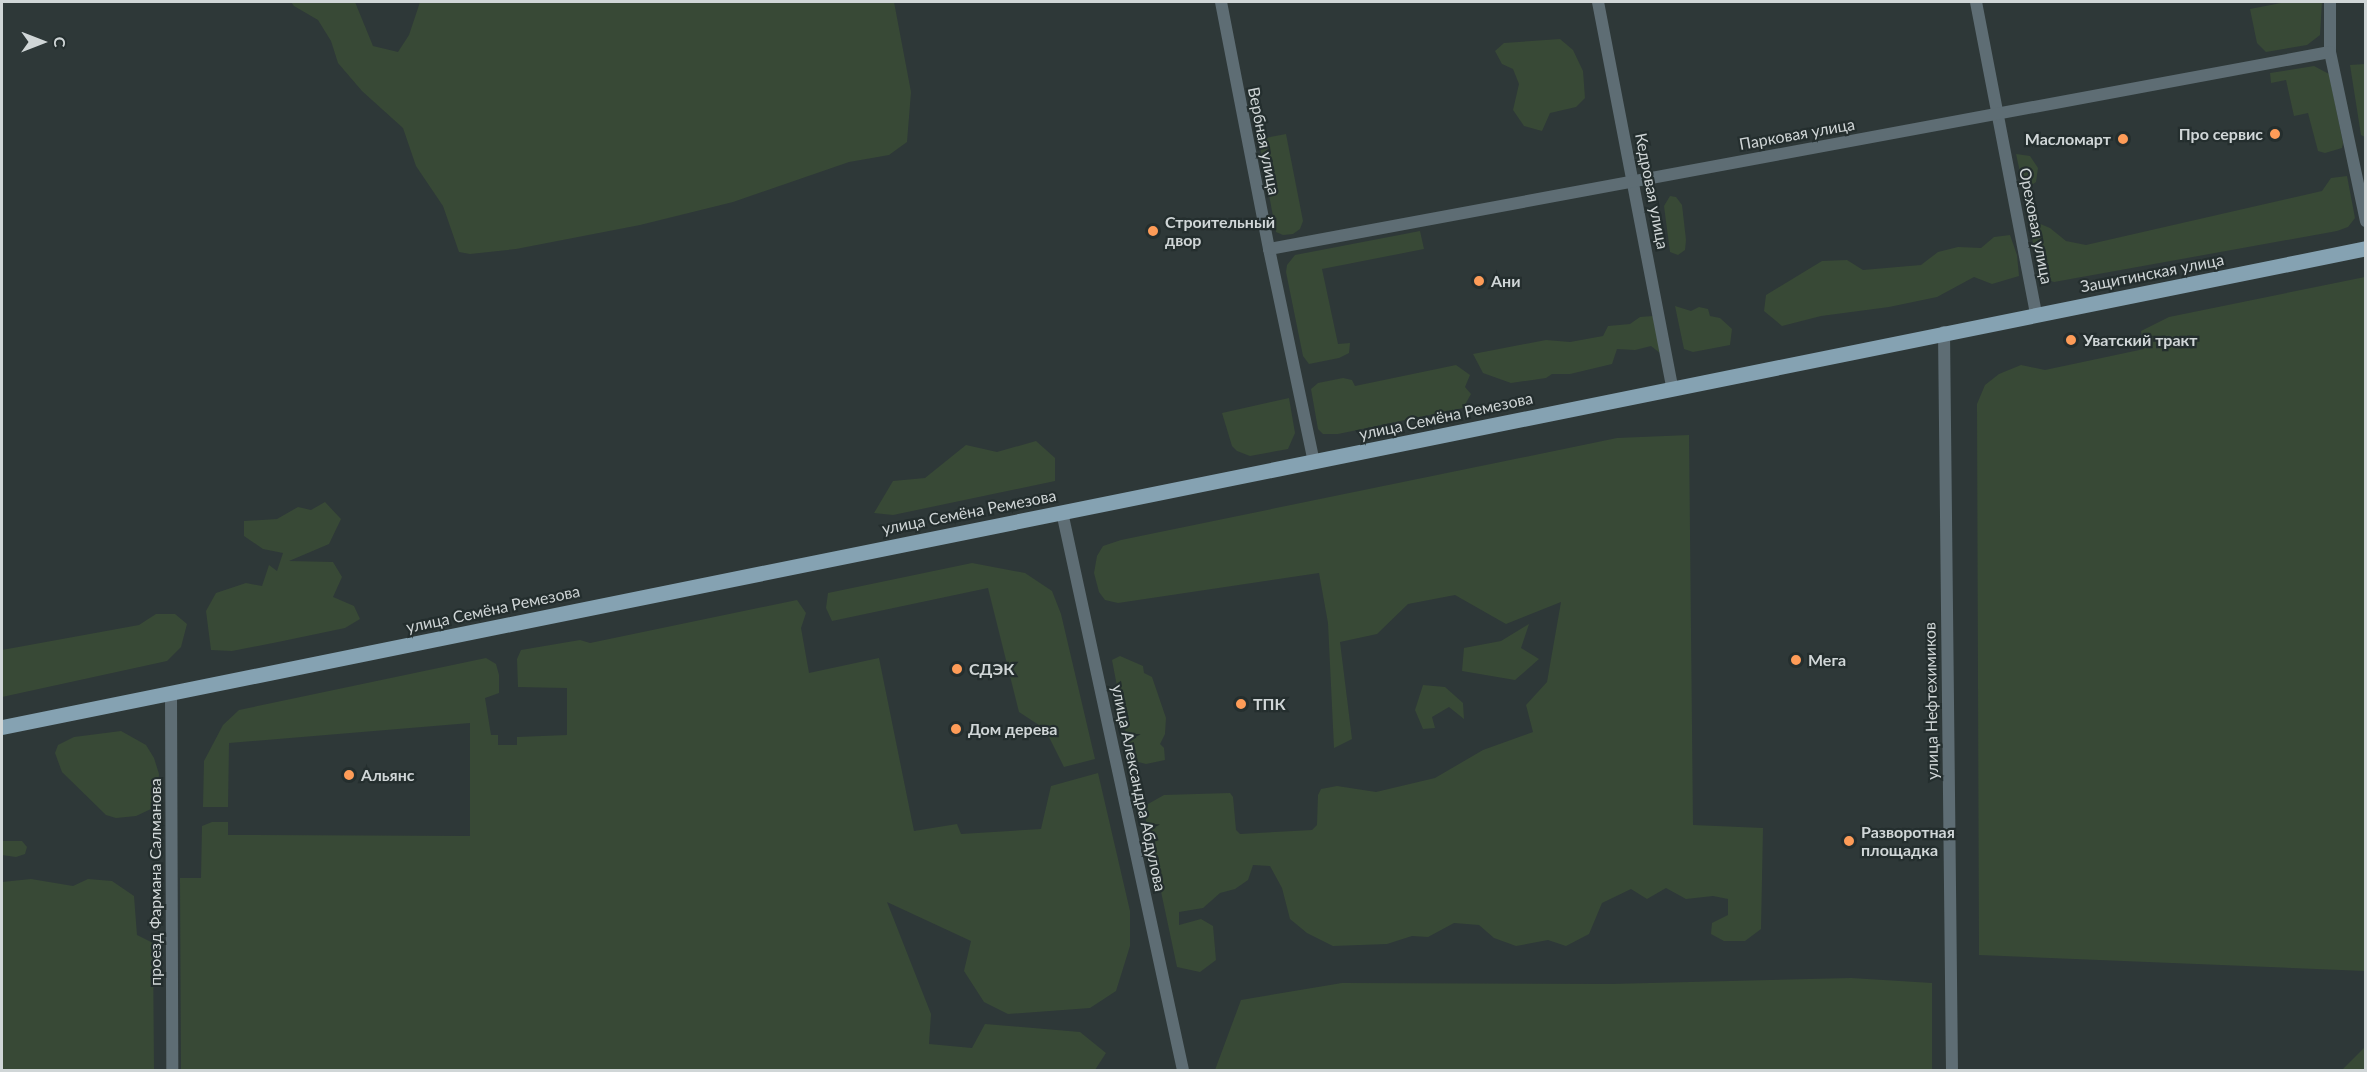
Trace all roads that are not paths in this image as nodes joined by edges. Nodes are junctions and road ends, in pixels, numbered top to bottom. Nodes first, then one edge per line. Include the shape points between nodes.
1 (1221, 2) edge
2 (1598, 2) edge
3 (1976, 2) edge
4 (2330, 2) edge
5 (2330, 52) junction
6 (1997, 114) junction
7 (1633, 181) junction
8 (2366, 220) edge
9 (2366, 248) edge
10 (1269, 249) junction
11 (2036, 315) junction
12 (1944, 332) junction
13 (1672, 387) junction
14 (1314, 462) junction
15 (1062, 512) junction
16 (171, 693) junction
17 (2, 727) edge
18 (172, 1071) edge
19 (1183, 1071) edge
20 (1953, 1071) edge

1 - 10 street, Вербная улица
2 - 7 street, Кедровая улица
3 - 6 street, Ореховая улица
4 - 5 street
5 - 6 street, Парковая улица
5 - 8 street
6 - 7 street, Парковая улица
6 - 11 street, Ореховая улица
7 - 10 street, Парковая улица
7 - 13 street, Кедровая улица
9 - 11 main road, Защитинская улица
10 - 14 street, Вербная улица
11 - 12 main road, Защитинская улица
12 - 13 main road, улица Семёна Ремезова
12 - 20 street, улица Нефтехимиков
13 - 14 main road, улица Семёна Ремезова
14 - 15 main road, улица Семёна Ремезова
15 - 16 main road, улица Семёна Ремезова
15 - 19 street, улица Александра Абдулова
16 - 17 main road, улица Семёна Ремезова
16 - 18 street, проезд Фармана Салманова

